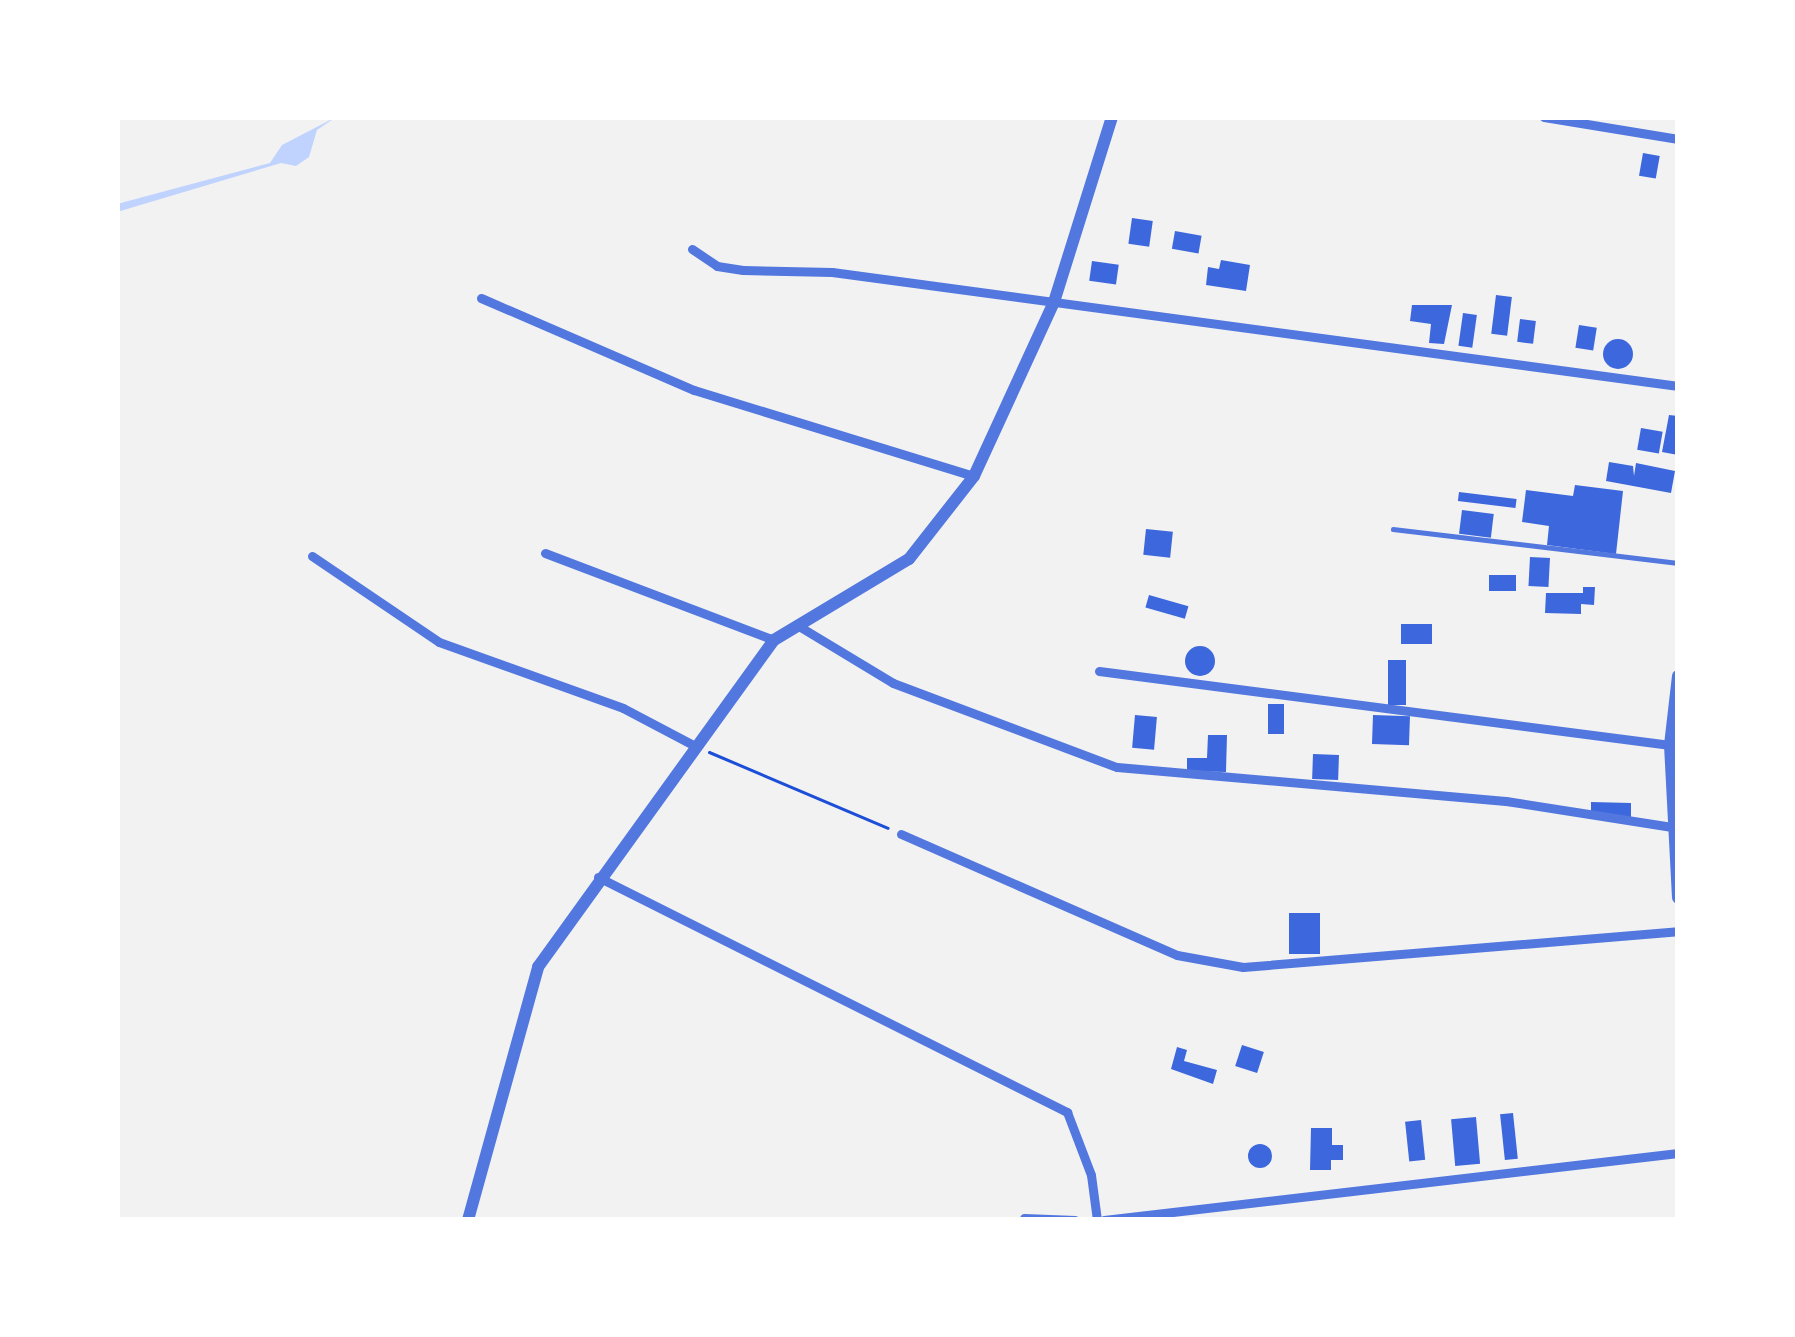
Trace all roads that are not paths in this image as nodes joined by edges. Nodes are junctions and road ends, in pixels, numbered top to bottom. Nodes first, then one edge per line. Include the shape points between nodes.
1 (1112, 117) edge
2 (1544, 117) edge
3 (1678, 139) edge
4 (692, 248) dead end
5 (481, 298) dead end
6 (1054, 302) junction
7 (1678, 386) edge
8 (974, 476) junction
9 (1393, 529) dead end
10 (545, 553) dead end
11 (312, 556) dead end
12 (1678, 563) edge
13 (797, 625) junction
14 (773, 640) junction
15 (1099, 670) dead end
16 (1678, 676) edge
17 (1670, 745) junction
18 (695, 746) junction
19 (1672, 827) junction
20 (901, 834) road end
21 (598, 877) junction
22 (1678, 898) edge
23 (1678, 931) edge
24 (1678, 1153) edge
25 (1024, 1218) edge
26 (470, 1219) edge
27 (1075, 1220) edge
28 (1101, 1220) edge

1 - 6 street
2 - 3 street
4 - 6 street via 717,266 743,270 832,272
5 - 8 street via 694,390
6 - 7 street
6 - 8 street
8 - 13 street via 909,559
9 - 12 lane
10 - 14 street
11 - 18 street via 439,642 623,708
13 - 14 street
13 - 19 street via 893,683 1117,766 1506,801
14 - 18 street
15 - 17 street
16 - 17 street
17 - 19 street
18 - 21 street
19 - 22 street
20 - 23 street via 1177,955 1243,967
21 - 26 street via 538,967 520,1010
21 - 28 street via 1067,1112
24 - 28 street
25 - 27 street

